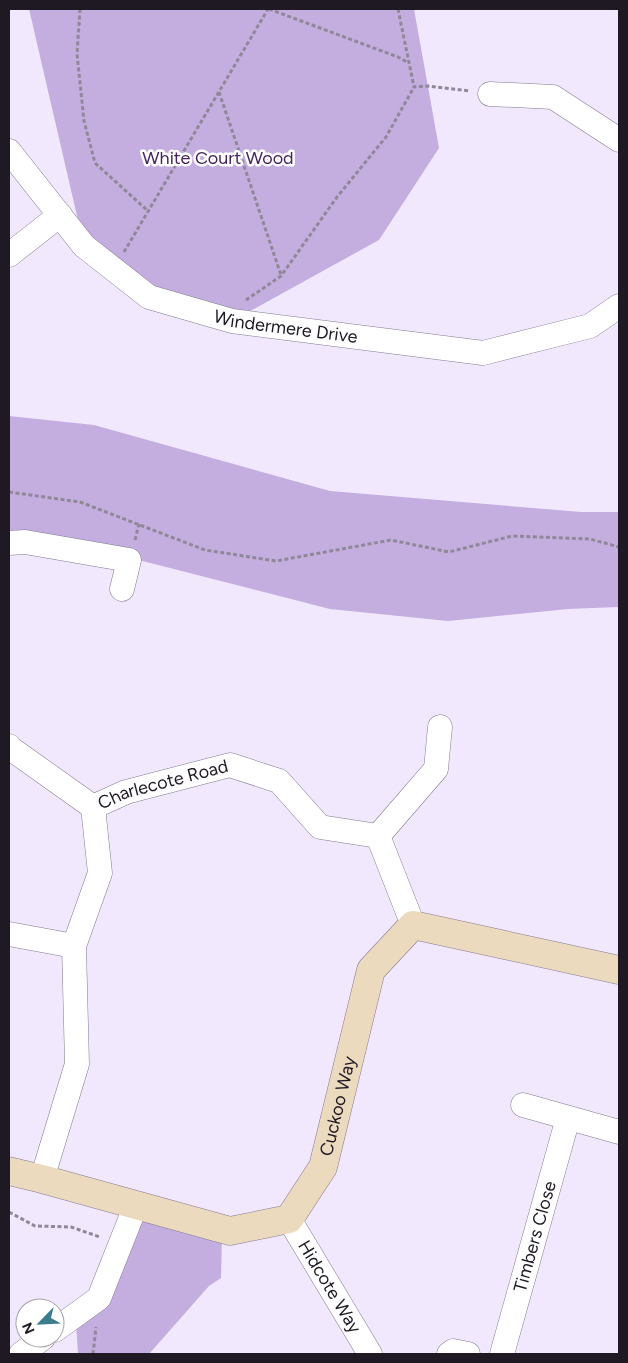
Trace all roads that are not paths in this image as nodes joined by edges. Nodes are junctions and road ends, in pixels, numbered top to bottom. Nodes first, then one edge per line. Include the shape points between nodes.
1 (490, 94) road end
2 (619, 140) edge
3 (9, 151) edge
4 (60, 215) junction
5 (9, 255) edge
6 (619, 306) edge
7 (9, 543) edge
8 (122, 589) dead end
9 (440, 727) dead end
10 (9, 746) edge
11 (93, 806) junction
12 (378, 836) junction
13 (413, 925) junction
14 (9, 934) edge
15 (74, 946) junction
16 (619, 967) edge
17 (523, 1105) dead end
18 (568, 1118) junction
19 (619, 1132) edge
20 (9, 1172) edge
21 (42, 1179) junction
22 (136, 1205) junction
23 (289, 1220) junction
24 (65, 1323) edge
25 (370, 1354) edge
26 (449, 1354) edge
27 (468, 1354) edge
28 (502, 1354) edge

1 - 2 street via 553,97
3 - 4 street, Windermere Drive
4 - 5 street
4 - 6 street, Windermere Drive via 84,246 149,297 232,321 483,353 590,326
7 - 8 street via 25,542 129,560
9 - 12 street via 436,769
10 - 11 street
11 - 12 street, Charlecote Road via 126,792 230,765 279,780 320,827
11 - 15 street, Charlecote Road via 100,872
12 - 13 street
13 - 16 street
13 - 23 street, Cuckoo Way via 371,970 323,1167
14 - 15 street
15 - 21 street, Charlecote Road via 77,1064
17 - 18 street
18 - 19 street
18 - 28 street, Timbers Close
20 - 21 street
21 - 22 street
22 - 23 street via 230,1231
22 - 24 street via 99,1298
23 - 25 street, Hidcote Way
26 - 27 street via 454,1351

